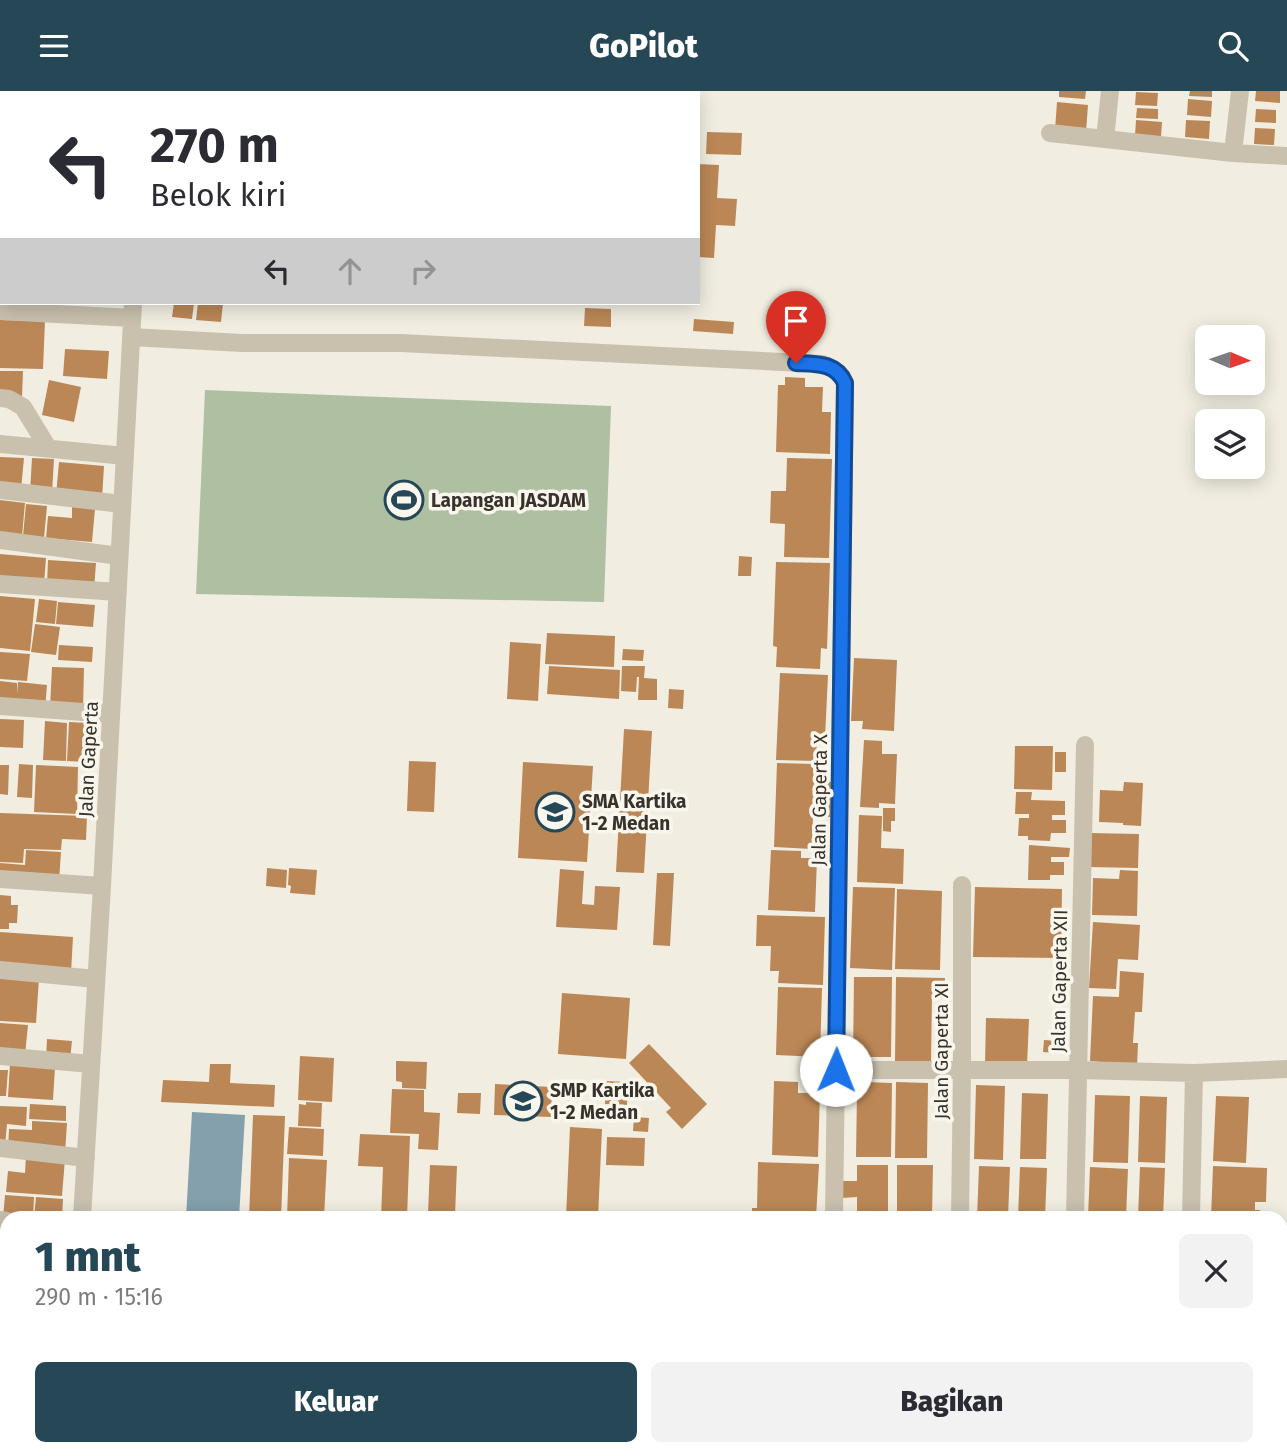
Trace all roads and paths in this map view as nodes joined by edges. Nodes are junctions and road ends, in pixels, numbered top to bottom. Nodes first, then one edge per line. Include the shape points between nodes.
1 (1111, 91) edge
2 (1240, 91) edge
3 (1050, 133) dead end
4 (1105, 139) junction
5 (1233, 153) junction
6 (1287, 156) edge
7 (0, 310) edge
8 (133, 311) edge
9 (131, 337) junction
10 (0, 398) edge
11 (0, 444) edge
12 (48, 448) junction
13 (125, 456) junction
14 (0, 490) edge
15 (122, 504) junction
16 (0, 540) edge
17 (119, 556) junction
18 (0, 584) edge
19 (118, 592) junction
20 (0, 706) edge
21 (111, 714) junction
22 (1085, 745) dead end
23 (0, 879) edge
24 (962, 885) dead end
25 (102, 886) junction
26 (0, 970) edge
27 (96, 979) junction
28 (0, 1056) edge
29 (91, 1064) junction
30 (1287, 1069) edge
31 (836, 1070) junction
32 (962, 1070) junction
33 (1078, 1070) junction
34 (1194, 1073) junction
35 (0, 1148) edge
36 (86, 1158) junction
37 (82, 1211) edge
38 (834, 1211) edge
39 (960, 1211) edge
40 (1075, 1211) edge
41 (1191, 1211) edge

1 - 4 street
2 - 5 street
3 - 4 street
4 - 5 street
5 - 6 street
7 - 8 street
8 - 9 street, Jalan Gaperta
9 - 13 street, Jalan Gaperta
9 - 31 street, Jalan Gaperta X via 242,343 401,343 822,364 842,376
10 - 12 street via 23,407
11 - 12 street
12 - 13 street
13 - 15 street, Jalan Gaperta
14 - 15 street
15 - 17 street, Jalan Gaperta
16 - 17 street
17 - 19 street, Jalan Gaperta
18 - 19 street
19 - 21 street, Jalan Gaperta
20 - 21 street
21 - 25 street, Jalan Gaperta
22 - 33 street, Jalan Gaperta XII
23 - 25 street
24 - 32 street, Jalan Gaperta XI
25 - 27 street, Jalan Gaperta
26 - 27 street
27 - 29 street, Jalan Gaperta
28 - 29 street
29 - 36 street, Jalan Gaperta
30 - 34 street
31 - 32 street
31 - 38 street, Jalan Gaperta X
32 - 33 street
32 - 39 street, Jalan Gaperta XI
33 - 34 street
33 - 40 street, Jalan Gaperta XII
34 - 41 street
35 - 36 street
36 - 37 street, Jalan Gaperta

